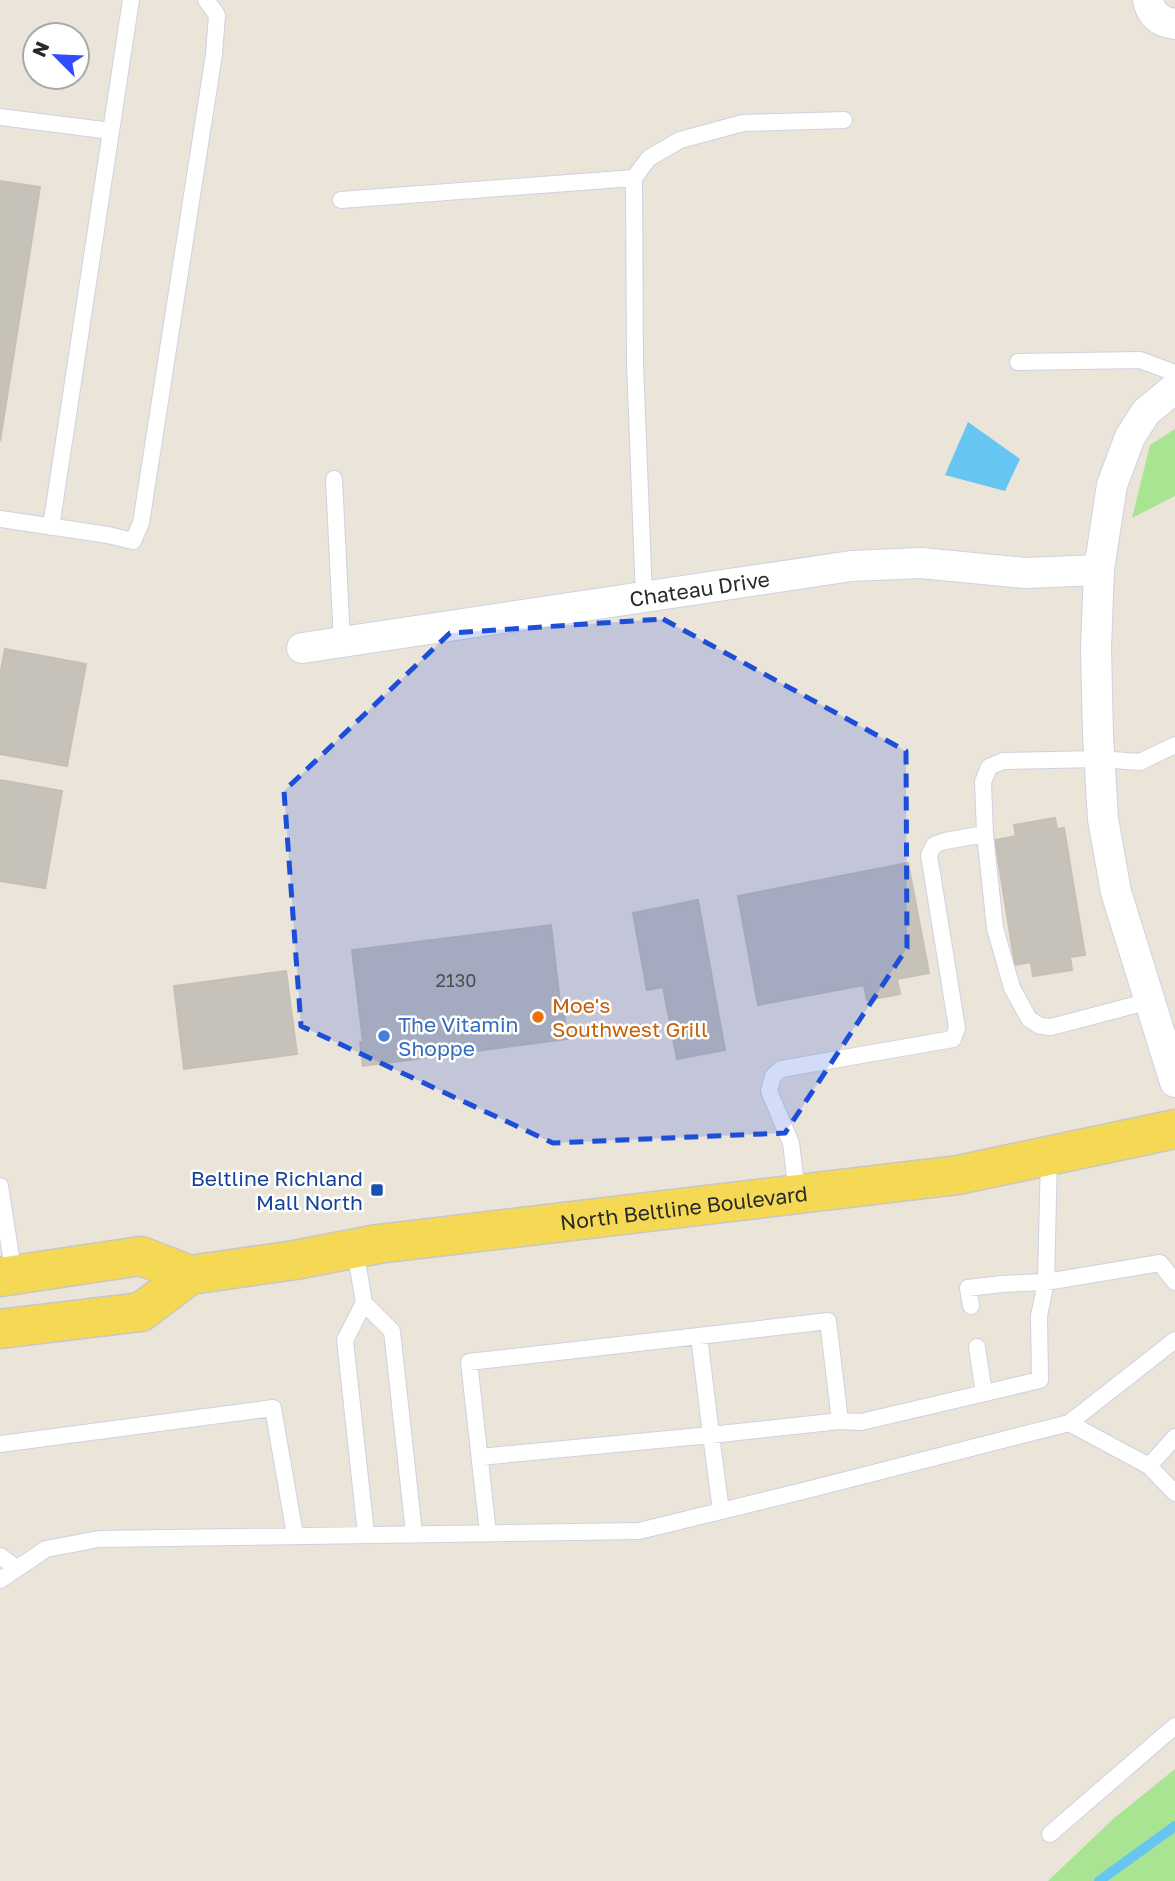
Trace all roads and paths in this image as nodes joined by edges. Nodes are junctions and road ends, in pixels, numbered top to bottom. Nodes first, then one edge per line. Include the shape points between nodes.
1 (131, 0) edge
2 (206, 0) edge
3 (1148, 0) edge
4 (1175, 24) edge
5 (0, 117) edge
6 (844, 120) dead end
7 (111, 131) junction
8 (634, 178) junction
9 (341, 200) dead end
10 (1018, 362) dead end
11 (1175, 373) edge
12 (1175, 388) edge
13 (334, 479) dead end
14 (0, 519) edge
15 (51, 527) junction
16 (1099, 570) junction
17 (645, 597) junction
18 (342, 642) junction
19 (302, 648) dead end
20 (1175, 745) edge
21 (1099, 759) junction
22 (985, 834) junction
23 (1150, 1001) junction
24 (1175, 1082) edge
25 (1175, 1129) edge
26 (1049, 1156) junction
27 (0, 1186) edge
28 (797, 1194) junction
29 (355, 1249) junction
30 (190, 1276) junction
31 (7, 1277) edge
32 (1046, 1282) junction
33 (1175, 1282) edge
34 (364, 1303) junction
35 (971, 1306) dead end
36 (0, 1329) edge
37 (699, 1336) junction
38 (1175, 1340) edge
39 (977, 1347) dead end
40 (984, 1393) junction
41 (840, 1421) junction
42 (1069, 1423) junction
43 (711, 1436) junction
44 (1175, 1437) edge
45 (0, 1444) edge
46 (480, 1457) junction
47 (1149, 1466) junction
48 (1175, 1493) edge
49 (721, 1511) junction
50 (414, 1533) junction
51 (488, 1533) junction
52 (366, 1534) junction
53 (295, 1535) junction
54 (0, 1556) edge
55 (16, 1568) junction
56 (0, 1580) edge
57 (1175, 1726) edge
58 (1050, 1834) dead end

1 - 7 lane
2 - 15 lane via 217,15 214,54 141,523 133,541
3 - 4 street via 1158,19
5 - 7 lane
6 - 8 lane via 743,123 680,140 649,158
7 - 15 lane
8 - 9 lane
8 - 17 lane via 635,363
10 - 11 lane via 1140,360
12 - 16 street via 1146,412 1130,437 1112,485
13 - 18 lane
14 - 15 lane
16 - 17 street, Chateau Drive via 1026,573 921,563 851,566
16 - 21 street
17 - 18 street, Chateau Drive
18 - 19 street, Chateau Drive
20 - 21 lane via 1140,762
21 - 22 lane via 1003,761 989,767 983,782
21 - 23 street via 1103,819 1116,892
22 - 23 lane via 995,928 1012,988 1028,1019 1040,1027 1051,1027
22 - 28 lane via 934,845 929,855 957,1028 953,1039 781,1069 773,1076 769,1091 791,1143
23 - 24 street
25 - 26 main road, North Beltline Boulevard
26 - 28 main road, North Beltline Boulevard via 958,1175
26 - 32 lane
27 - 31 lane
28 - 29 main road, North Beltline Boulevard
29 - 30 main road, North Beltline Boulevard
29 - 34 lane
30 - 31 main road via 141,1256
30 - 36 main road, North Beltline Boulevard via 141,1312
32 - 33 lane via 1160,1263
32 - 35 lane via 968,1288
32 - 40 lane via 1039,1316 1040,1380
34 - 50 lane via 392,1331
34 - 52 lane via 345,1340
37 - 41 lane via 828,1321
37 - 43 lane
37 - 46 lane via 469,1362
38 - 42 lane
39 - 40 lane
40 - 41 lane via 861,1422
41 - 43 lane
42 - 47 lane
42 - 49 lane
43 - 46 lane
43 - 49 lane
44 - 47 lane
45 - 53 lane via 273,1408
46 - 51 lane
47 - 48 lane
49 - 51 lane via 639,1531
50 - 51 lane
50 - 52 lane
52 - 53 lane
53 - 55 lane via 99,1539 46,1549
54 - 55 lane
55 - 56 lane
57 - 58 lane

